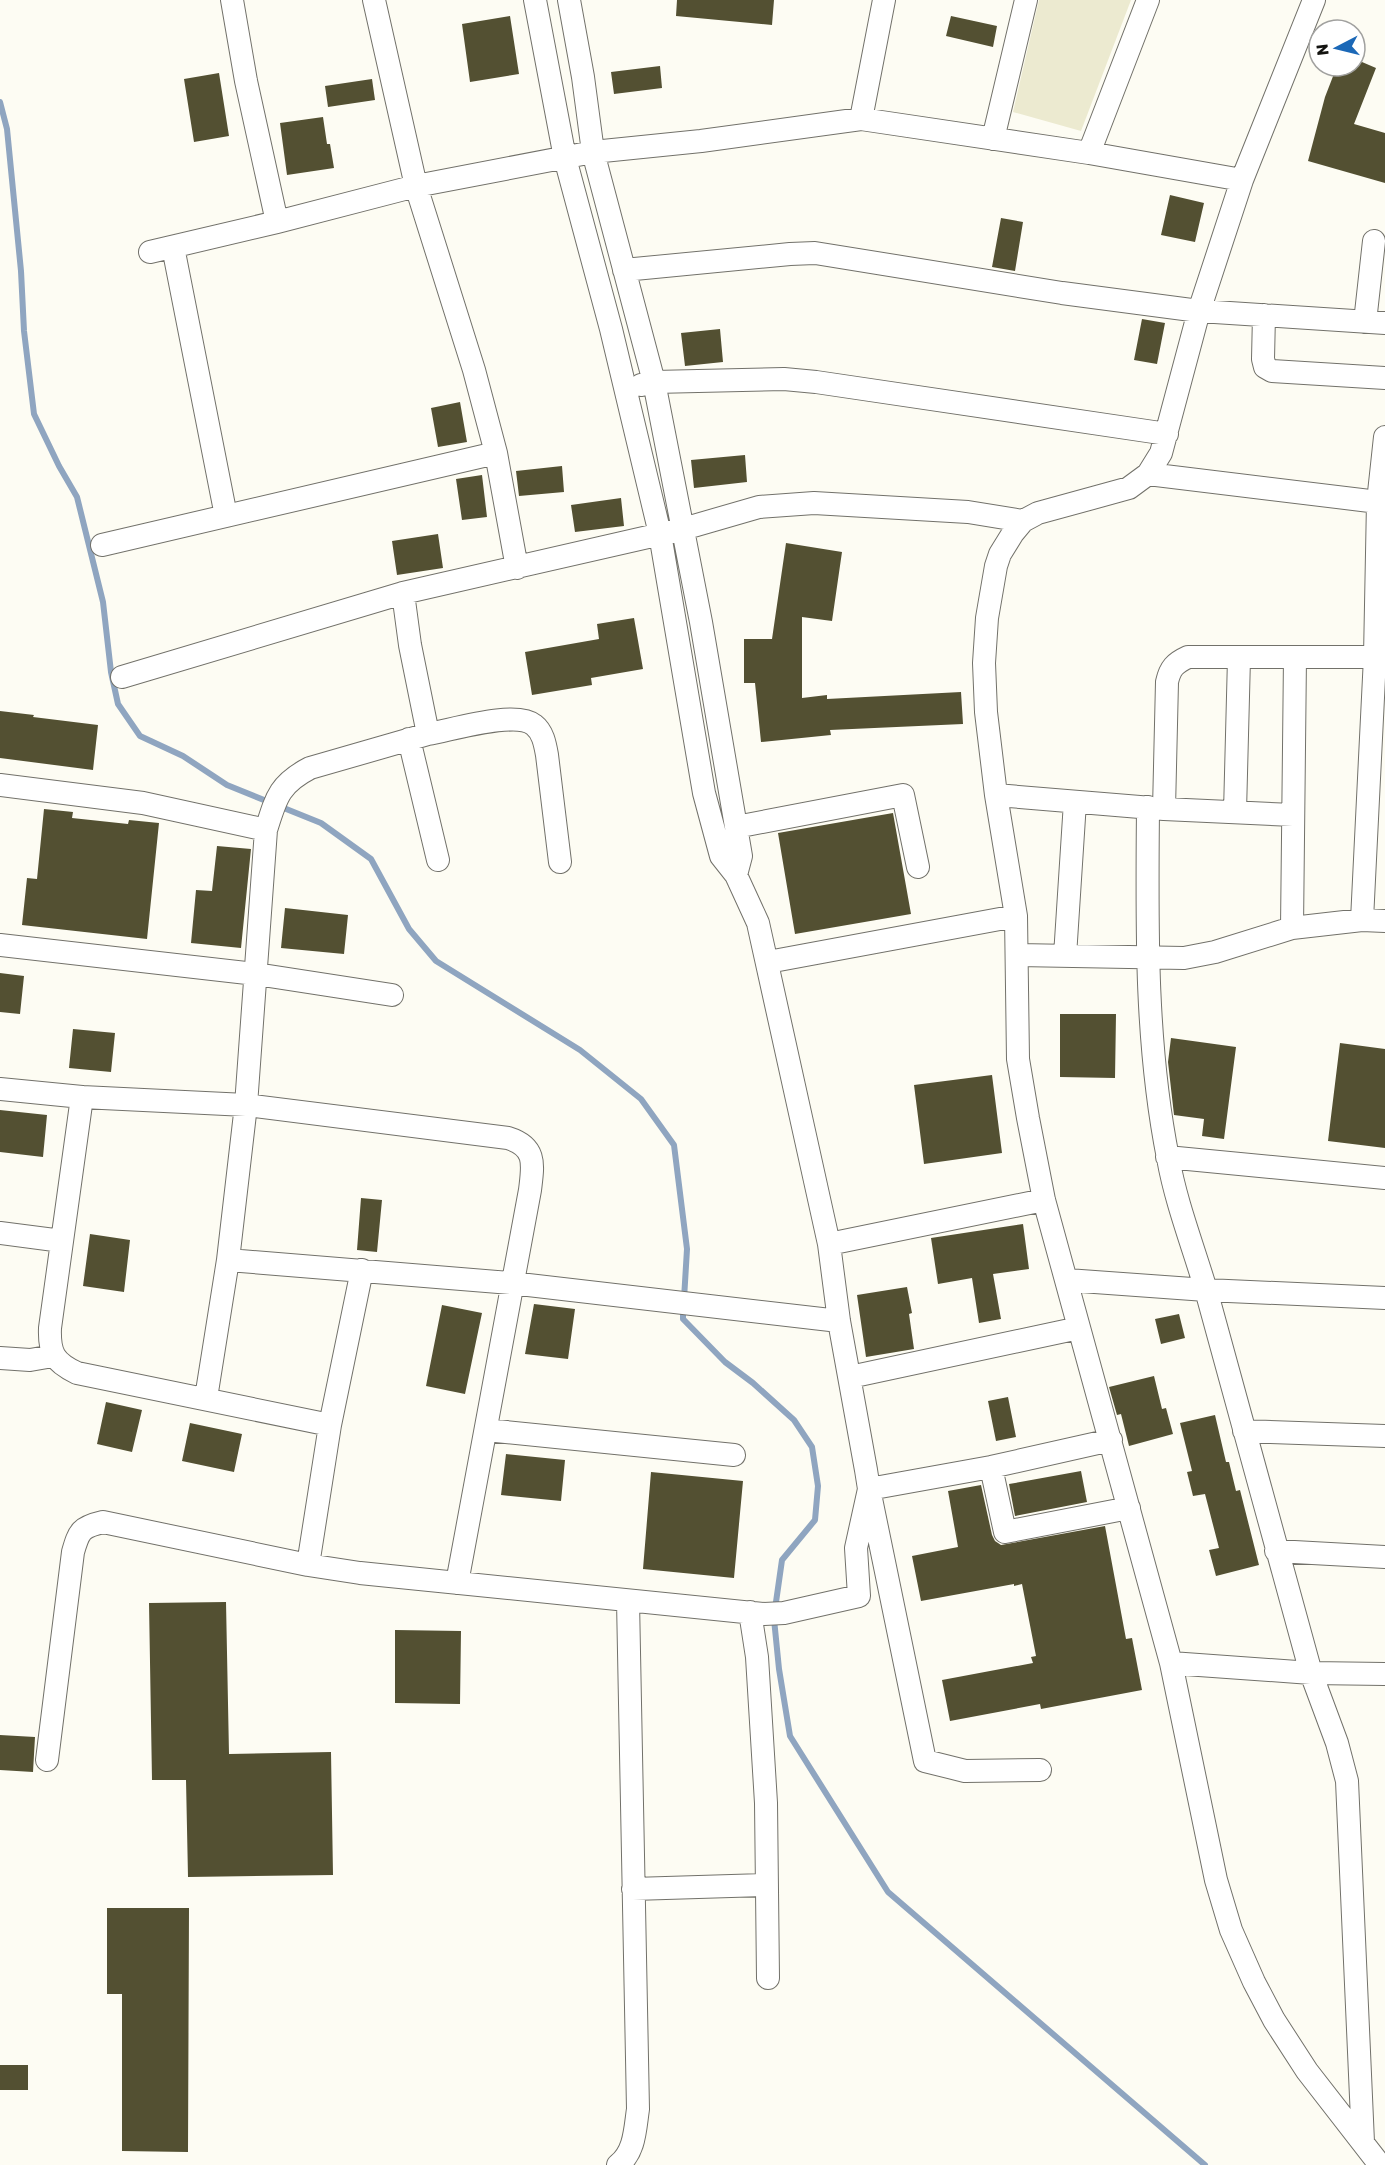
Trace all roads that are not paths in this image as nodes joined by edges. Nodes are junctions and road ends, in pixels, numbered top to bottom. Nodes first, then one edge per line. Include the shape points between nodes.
1 (232, 0) edge
2 (374, 0) edge
3 (535, 0) edge
4 (569, 0) edge
5 (884, 0) edge
6 (1026, 0) edge
7 (1148, 0) edge
8 (1314, 0) edge
9 (861, 119) junction
10 (993, 139) junction
11 (593, 152) junction
12 (1089, 153) junction
13 (566, 158) junction
14 (1242, 180) junction
15 (416, 186) junction
16 (277, 222) junction
17 (1374, 241) dead end
18 (173, 246) junction
19 (150, 252) dead end
20 (624, 270) junction
21 (1198, 311) junction
22 (1264, 315) junction
23 (1375, 323) edge
24 (1385, 378) edge
25 (654, 382) junction
26 (625, 388) junction
27 (1167, 434) junction
28 (1385, 437) edge
29 (496, 453) junction
30 (1148, 474) junction
31 (1378, 502) junction
32 (226, 516) junction
33 (1023, 521) junction
34 (683, 529) junction
35 (660, 534) junction
36 (102, 545) dead end
37 (517, 568) junction
38 (404, 593) junction
39 (1295, 657) junction
40 (1380, 657) edge
41 (1239, 658) junction
42 (122, 677) dead end
43 (418, 737) junction
44 (0, 785) edge
45 (996, 795) junction
46 (1075, 802) junction
47 (1156, 808) junction
48 (1235, 812) junction
49 (1293, 815) junction
50 (267, 826) junction
51 (736, 827) junction
52 (438, 860) dead end
53 (561, 862) dead end
54 (918, 867) dead end
55 (736, 875) junction
56 (1016, 916) junction
57 (1362, 920) junction
58 (1385, 921) edge
59 (1292, 928) junction
60 (0, 945) edge
61 (1018, 955) junction
62 (1065, 956) junction
63 (1147, 958) junction
64 (768, 962) junction
65 (256, 974) junction
66 (392, 994) dead end
67 (0, 1089) edge
68 (82, 1097) junction
69 (246, 1105) junction
70 (1167, 1157) junction
71 (1385, 1178) edge
72 (1044, 1200) junction
73 (0, 1233) edge
74 (62, 1240) junction
75 (830, 1244) junction
76 (228, 1260) junction
77 (362, 1270) junction
78 (1067, 1280) junction
79 (512, 1283) junction
80 (1206, 1290) junction
81 (1385, 1298) edge
82 (839, 1321) junction
83 (1079, 1328) junction
84 (53, 1356) junction
85 (0, 1358) edge
86 (850, 1377) junction
87 (206, 1398) junction
88 (330, 1425) junction
89 (486, 1430) junction
90 (1244, 1431) junction
91 (1385, 1436) edge
92 (1111, 1440) junction
93 (734, 1455) dead end
94 (991, 1467) junction
95 (869, 1489) junction
96 (1129, 1508) junction
97 (1276, 1551) junction
98 (1385, 1557) edge
99 (308, 1565) junction
100 (457, 1584) junction
101 (628, 1601) junction
102 (766, 1613) junction
103 (1171, 1663) junction
104 (1311, 1673) junction
105 (1385, 1674) edge
106 (47, 1760) dead end
107 (1040, 1770) dead end
108 (767, 1885) junction
109 (633, 1889) junction
110 (768, 1978) dead end
111 (1364, 2142) junction
112 (618, 2165) edge
113 (1380, 2165) edge

1 - 16 street
2 - 15 street
3 - 13 street
4 - 11 street
5 - 9 street
6 - 10 street
7 - 12 street
8 - 14 street
9 - 10 street
9 - 11 street
10 - 12 street
11 - 13 street
11 - 20 street
12 - 14 street
13 - 15 street
13 - 26 street
14 - 21 street
15 - 16 street
15 - 29 street
16 - 18 street
17 - 23 street
18 - 19 street
18 - 32 street
20 - 21 street via 815,253
20 - 25 street
21 - 22 street
21 - 27 street
22 - 23 street
22 - 24 street via 1264,367 1272,371
25 - 26 street
25 - 27 street via 784,378 816,381
25 - 34 street
26 - 35 street
27 - 30 street
28 - 31 street
29 - 32 street
29 - 37 street
30 - 31 street
30 - 33 street via 1129,488 1038,513
31 - 40 street
32 - 36 street
33 - 34 street via 968,512 814,503 759,507
33 - 45 street via 1000,554 987,618 986,712
34 - 35 street
34 - 51 street
35 - 37 street
35 - 55 street via 704,793 721,856
37 - 38 street
38 - 42 street
38 - 43 street
39 - 40 street
39 - 41 street
39 - 49 street
40 - 57 street
41 - 47 street via 1188,657 1169,670
41 - 48 street
43 - 50 street via 294,776 278,796
43 - 52 street
43 - 53 street via 504,719 523,719 536,726 544,738
44 - 50 street via 143,803
45 - 46 street
45 - 56 street
46 - 47 street
46 - 62 street
47 - 48 street
47 - 63 street
48 - 49 street
49 - 59 street
50 - 65 street
51 - 54 street via 903,795
51 - 55 street via 741,856
55 - 64 street via 758,923
56 - 61 street
56 - 64 street
57 - 58 street
57 - 59 street
59 - 63 street via 1215,952 1184,958
60 - 65 street
61 - 62 street
61 - 72 street via 1018,1059
62 - 63 street
63 - 70 street via 1156,1090
64 - 75 street
65 - 66 street
65 - 69 street
67 - 68 street
68 - 69 street
68 - 74 street
69 - 76 street
69 - 79 street via 520,1142 530,1154 532,1166
70 - 71 street
70 - 80 street
72 - 75 street
72 - 78 street
73 - 74 street
74 - 84 street via 50,1328
75 - 82 street
76 - 77 street
76 - 87 street
77 - 79 street
77 - 88 street
78 - 80 street
78 - 83 street
79 - 82 street
79 - 89 street
80 - 81 street
80 - 90 street
82 - 86 street
83 - 86 street
83 - 92 street
84 - 85 street via 30,1360
84 - 87 street via 77,1373
86 - 95 street
87 - 88 street
88 - 99 street
89 - 93 street
89 - 100 street
90 - 91 street
90 - 97 street
92 - 94 street
92 - 96 street
94 - 95 street
94 - 96 street via 1005,1532
95 - 102 street via 856,1548 860,1596
95 - 107 street via 925,1761 964,1771
96 - 103 street
97 - 98 street
97 - 104 street
99 - 100 street
99 - 106 street via 103,1522 87,1526 78,1534 73,1552
100 - 101 street
101 - 102 street
101 - 109 street
102 - 108 street via 757,1657
103 - 104 street
103 - 111 street via 1216,1880 1232,1930 1274,2020 1307,2071
104 - 105 street
104 - 111 street via 1347,1781
108 - 109 street
108 - 110 street
109 - 112 street via 638,2109 634,2137 626,2159
111 - 113 street

